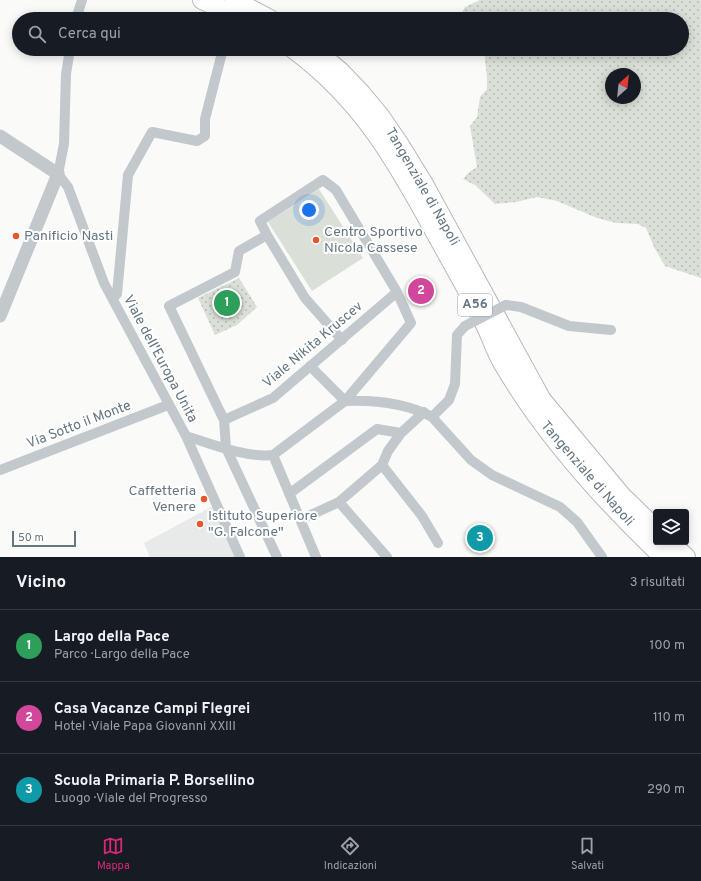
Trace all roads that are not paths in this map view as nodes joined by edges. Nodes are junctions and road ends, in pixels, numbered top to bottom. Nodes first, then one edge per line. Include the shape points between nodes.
1 (82, 0) edge
2 (202, 0) edge
3 (234, 0) edge
4 (78, 12) edge
5 (229, 12) edge
6 (257, 12) edge
7 (69, 56) edge
8 (221, 56) edge
9 (302, 56) edge
10 (322, 56) edge
11 (0, 136) edge
12 (58, 174) junction
13 (267, 235) junction
14 (397, 292) junction
15 (112, 298) junction
16 (0, 316) edge
17 (611, 330) dead end
18 (342, 340) junction
19 (310, 366) junction
20 (345, 401) junction
21 (168, 406) junction
22 (428, 415) junction
23 (224, 420) junction
24 (401, 433) junction
25 (186, 436) junction
26 (226, 448) junction
27 (273, 455) junction
28 (382, 465) junction
29 (0, 470) edge
30 (289, 494) junction
31 (339, 502) junction
32 (300, 520) junction
33 (653, 527) edge
34 (438, 543) dead end
35 (673, 545) edge
36 (240, 557) edge
37 (277, 557) edge
38 (316, 557) edge
39 (387, 557) edge
40 (602, 557) edge
41 (663, 557) edge
42 (686, 557) edge

1 - 4 street
2 - 5 highway
3 - 6 highway
7 - 12 street via 64,144
8 - 15 street via 205,119 205,136 197,141 152,132 128,175 117,294
9 - 41 highway, Tangenziale di Napoli / A56 via 348,99 388,149 485,324 502,363 531,408 565,453 611,506
10 - 33 highway, Tangenziale di Napoli / A56 via 362,94 400,145 542,400 622,496
11 - 12 street
12 - 15 street, Viale dell'Europa Unita via 68,187 104,284
12 - 16 street
13 - 14 street via 260,221 323,180 336,190
13 - 18 street via 305,298
13 - 23 street via 239,251 235,272 169,306
14 - 18 street, Viale Nikita Kruscev
14 - 20 street via 411,322
15 - 21 street, Viale dell'Europa Unita
17 - 22 street, bridge via 569,326 521,307 506,305 465,326 457,335 455,384 449,400
18 - 19 street, Viale Nikita Kruscev
19 - 20 street
19 - 23 street, Viale Nikita Kruscev via 274,398
20 - 22 street via 373,400
20 - 27 street
21 - 25 street, Viale dell'Europa Unita
21 - 29 street, Via Sotto il Monte
22 - 24 street
22 - 40 street via 471,460 492,475 560,507 577,522
23 - 26 street
24 - 28 street
24 - 30 street via 377,429
25 - 26 street
25 - 36 street, Viale dell'Europa Unita
26 - 27 street via 266,456
26 - 37 street
27 - 30 street
28 - 31 street
28 - 34 street via 422,516
30 - 32 street
31 - 32 street
31 - 39 street
32 - 38 street
35 - 42 highway

